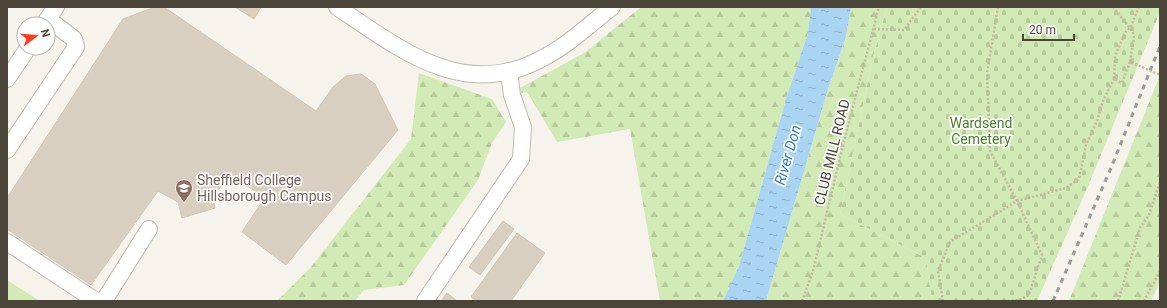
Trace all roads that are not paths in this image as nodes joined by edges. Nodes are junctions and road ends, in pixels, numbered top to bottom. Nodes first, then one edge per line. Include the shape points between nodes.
1 (337, 7) edge
2 (612, 7) edge
3 (56, 23) edge
4 (23, 56) edge
5 (509, 71) junction
6 (7, 79) edge
7 (7, 150) edge
8 (149, 229) dead end
9 (7, 242) edge
10 (96, 301) edge
11 (100, 301) edge
12 (424, 301) edge

1 - 5 street via 414,57 430,64 467,74
2 - 5 street via 560,48 532,64
3 - 7 street via 74,39 76,47
4 - 6 street
5 - 12 street via 512,95 523,126 521,159
8 - 11 street via 105,299
9 - 10 street

